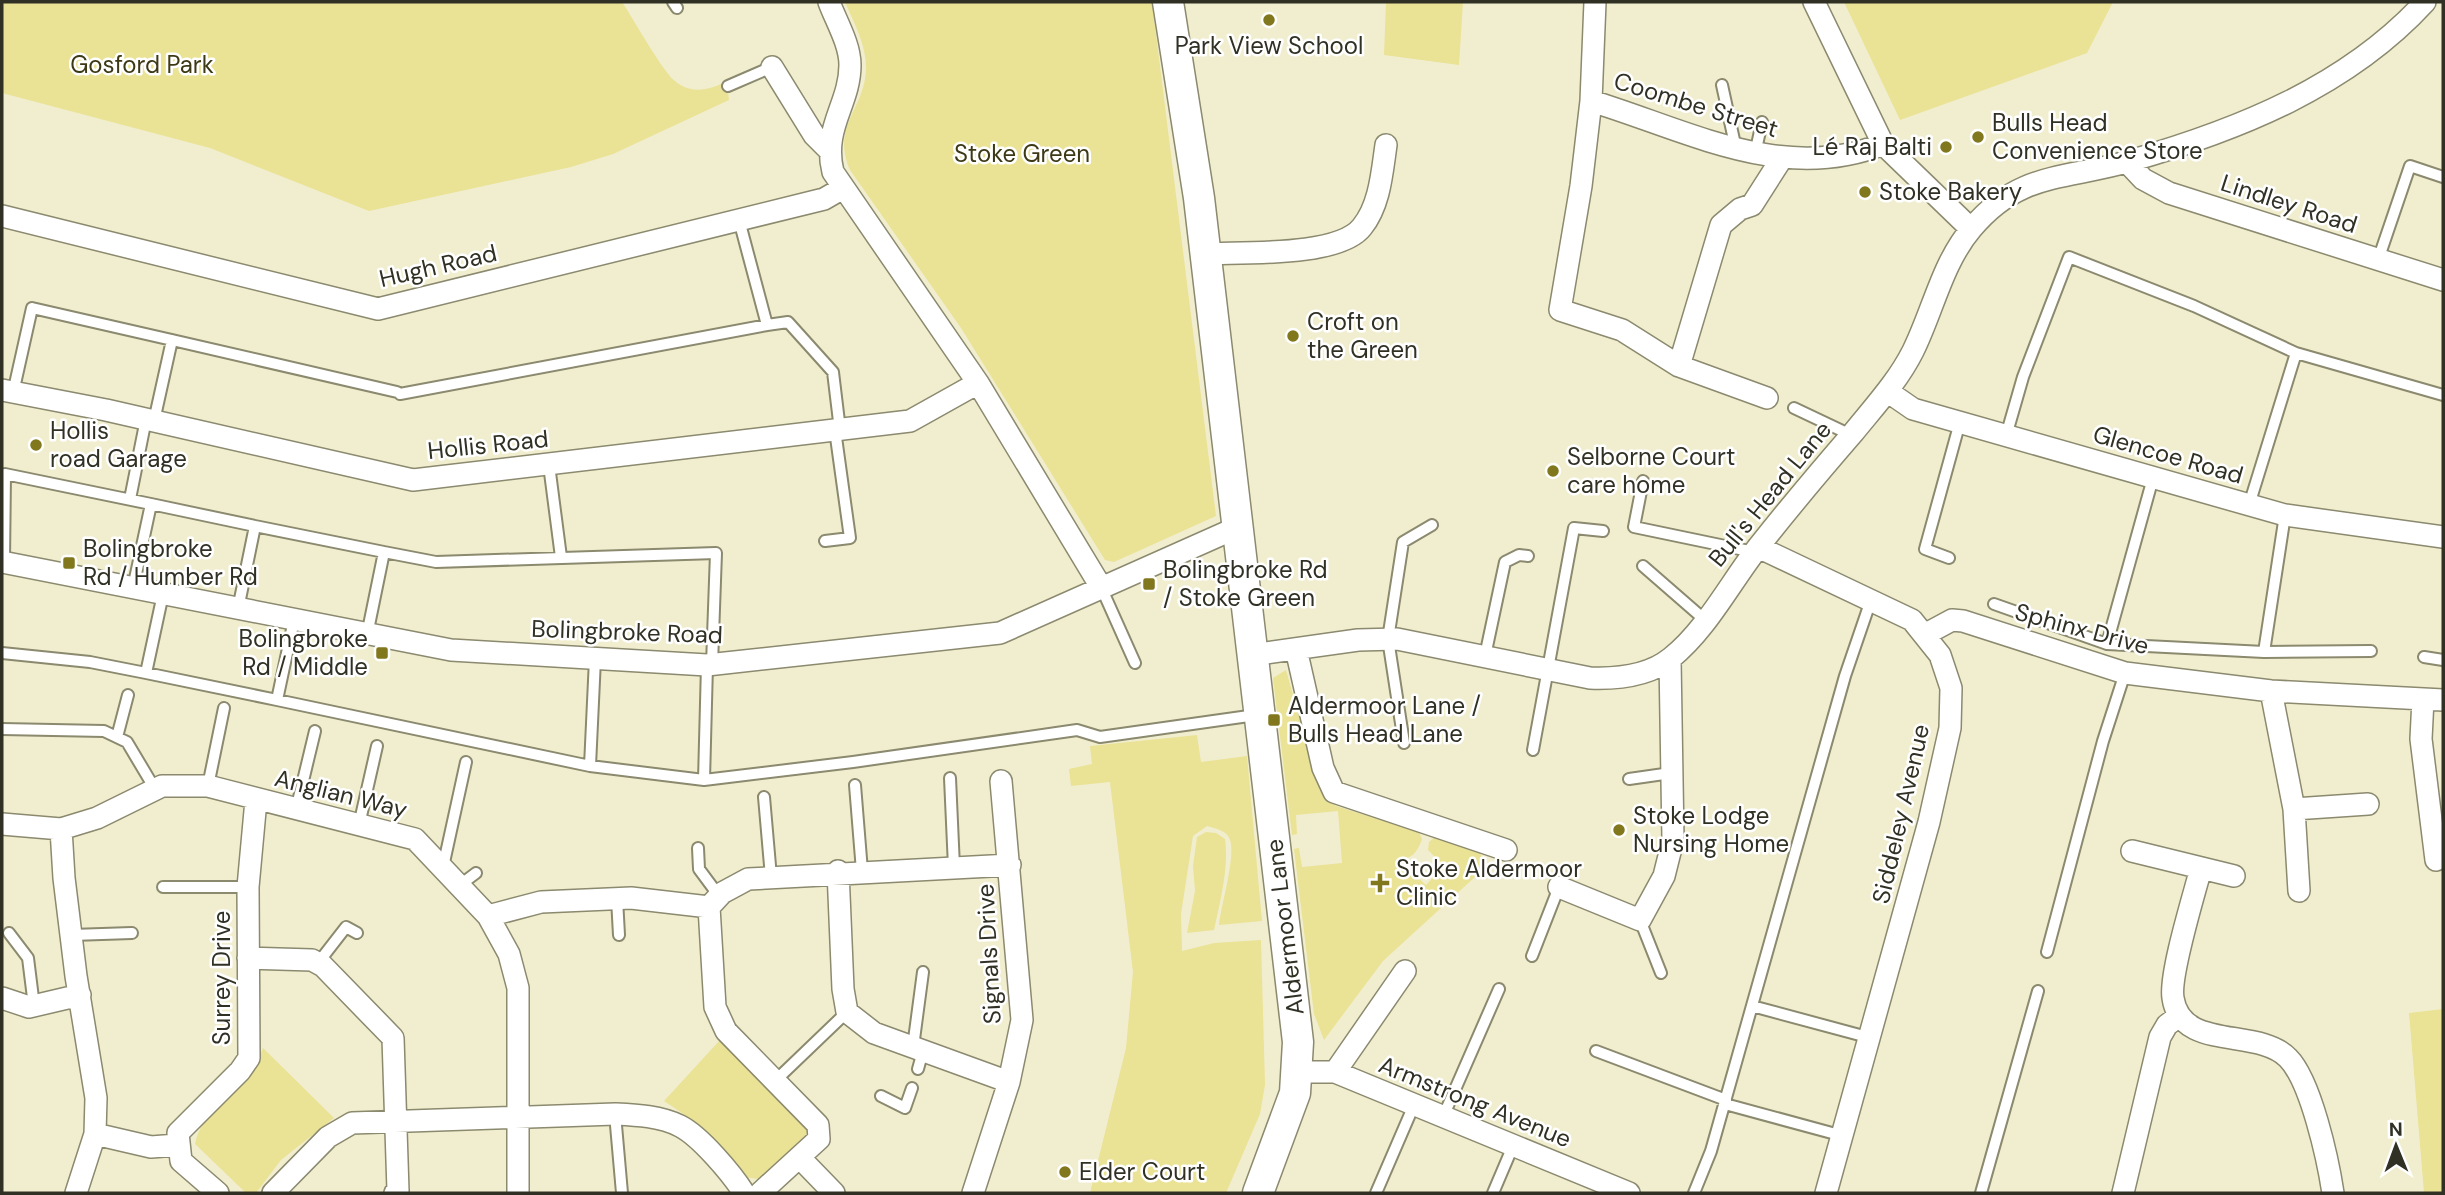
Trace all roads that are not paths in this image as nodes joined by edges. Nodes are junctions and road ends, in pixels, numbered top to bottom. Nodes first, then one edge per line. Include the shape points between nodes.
1 (829, 2) edge
2 (1168, 2) edge
3 (1595, 2) edge
4 (1814, 2) edge
5 (2425, 2) edge
6 (772, 67) joint
7 (1722, 85) dead end
8 (728, 86) dead end
9 (1591, 101) junction
10 (1762, 122) dead end
11 (1883, 144) junction
12 (1386, 145) dead end
13 (829, 150) junction
14 (1746, 151) junction
15 (1782, 159) junction
16 (2127, 162) junction
17 (2443, 177) edge
18 (842, 188) junction
19 (2, 216) edge
20 (739, 220) junction
21 (1971, 229) junction
22 (1205, 254) junction
23 (2378, 260) junction
24 (2443, 280) edge
25 (767, 325) junction
26 (172, 340) junction
27 (2296, 353) junction
28 (1679, 366) junction
29 (978, 383) junction
30 (7, 391) edge
31 (1887, 391) junction
32 (2443, 395) edge
33 (1768, 398) dead end
34 (1794, 408) dead end
35 (150, 420) junction
36 (1960, 422) junction
37 (837, 430) junction
38 (1851, 435) junction
39 (2006, 436) junction
40 (549, 465) junction
41 (2153, 478) junction
42 (1643, 481) dead end
43 (130, 499) junction
44 (151, 504) junction
45 (2249, 505) junction
46 (2285, 515) junction
47 (1432, 525) dead end
48 (255, 526) junction
49 (1236, 528) junction
50 (1603, 531) dead end
51 (2443, 537) edge
52 (825, 541) dead end
53 (1756, 550) junction
54 (384, 552) junction
55 (1528, 556) dead end
56 (561, 557) junction
57 (1949, 558) dead end
58 (3, 562) edge
59 (1643, 566) dead end
60 (1101, 587) junction
61 (133, 588) junction
62 (163, 594) junction
63 (1871, 600) junction
64 (1994, 604) dead end
65 (238, 609) junction
66 (294, 620) junction
67 (1705, 620) junction
68 (1926, 634) junction
69 (367, 635) junction
70 (1388, 639) junction
71 (2107, 644) junction
72 (1296, 649) junction
73 (2371, 651) dead end
74 (2264, 652) junction
75 (2, 653) edge
76 (1252, 655) junction
77 (1485, 656) junction
78 (2424, 657) dead end
79 (595, 659) junction
80 (1670, 659) junction
81 (2443, 660) edge
82 (1135, 663) dead end
83 (710, 664) junction
84 (1549, 669) junction
85 (146, 673) junction
86 (2125, 673) junction
87 (2271, 691) junction
88 (128, 695) dead end
89 (277, 700) junction
90 (2433, 700) edge
91 (224, 708) dead end
92 (1259, 715) junction
93 (2, 729) edge
94 (315, 732) dead end
95 (117, 737) junction
96 (1404, 743) dead end
97 (377, 746) dead end
98 (1533, 750) dead end
99 (466, 762) dead end
100 (590, 766) junction
101 (1671, 773) junction
102 (950, 778) dead end
103 (1629, 779) dead end
104 (704, 780) junction
105 (1001, 781) dead end
106 (855, 785) dead end
107 (208, 786) junction
108 (155, 789) junction
109 (764, 797) dead end
110 (256, 800) junction
111 (2368, 804) dead end
112 (2294, 809) junction
113 (296, 810) junction
114 (2, 824) edge
115 (359, 825) junction
116 (61, 829) junction
117 (698, 848) dead end
118 (1507, 850) dead end
119 (2132, 851) dead end
120 (2435, 860) dead end
121 (1010, 865) junction
122 (443, 867) junction
123 (954, 867) junction
124 (2201, 868) junction
125 (862, 871) junction
126 (838, 872) junction
127 (2234, 876) dead end
128 (771, 877) junction
129 (163, 887) dead end
130 (248, 887) junction
131 (1559, 887) joint
132 (2299, 891) dead end
133 (617, 899) junction
134 (714, 902) junction
135 (488, 916) junction
136 (1640, 920) junction
137 (9, 933) dead end
138 (132, 933) dead end
139 (357, 933) dead end
140 (72, 935) junction
141 (619, 936) dead end
142 (2047, 952) dead end
143 (1532, 956) dead end
144 (247, 958) junction
145 (318, 963) junction
146 (1405, 971) dead end
147 (923, 972) dead end
148 (1661, 973) dead end
149 (1499, 989) dead end
150 (2038, 991) dead end
151 (80, 995) junction
152 (2, 998) edge
153 (34, 1006) junction
154 (1752, 1006) junction
155 (847, 1012) junction
156 (2179, 1016) junction
157 (1871, 1038) junction
158 (1596, 1051) dead end
159 (918, 1056) junction
160 (1298, 1072) junction
161 (1335, 1072) junction
162 (775, 1081) junction
163 (1009, 1082) junction
164 (912, 1088) dead end
165 (881, 1096) dead end
166 (1725, 1102) junction
167 (1414, 1105) junction
168 (615, 1114) junction
169 (519, 1116) junction
170 (1443, 1117) junction
171 (397, 1119) junction
172 (96, 1135) junction
173 (1843, 1136) junction
174 (177, 1145) junction
175 (1513, 1146) junction
176 (801, 1159) junction
177 (1616, 1191) edge
178 (76, 1193) edge
179 (218, 1193) edge
180 (273, 1193) edge
181 (395, 1193) edge
182 (518, 1193) edge
183 (622, 1193) edge
184 (744, 1193) edge
185 (760, 1193) edge
186 (835, 1193) edge
187 (973, 1193) edge
188 (1258, 1193) edge
189 (1376, 1193) edge
190 (1493, 1193) edge
191 (1694, 1193) edge
192 (1826, 1193) edge
193 (1981, 1193) edge
194 (2123, 1193) edge
195 (2333, 1193) edge

1 - 13 street via 850,67
2 - 22 street
3 - 9 street, Coombe Street
4 - 11 street
5 - 16 street, Bull's Head Lane via 2366,58 2314,91 2205,137
6 - 8 lane
6 - 13 street via 814,135
7 - 14 lane
9 - 14 street, Coombe Street
9 - 28 street via 1560,310 1622,330
10 - 14 lane
11 - 15 street, Coombe Street via 1830,159
11 - 21 street
12 - 22 street via 1372,208 1352,237 1321,246
13 - 18 street
14 - 15 street, Coombe Street
15 - 28 street via 1752,205 1721,225
16 - 21 street, Bull's Head Lane via 2018,188
16 - 23 street, Lindley Road via 2143,179 2169,193
17 - 23 lane via 2410,166
18 - 20 street, Hugh Road via 824,199
18 - 29 street via 900,265
19 - 20 street, Hugh Road via 378,309
20 - 25 lane
21 - 31 street, Bull's Head Lane via 1947,270 1912,352
22 - 49 street
23 - 24 street, Lindley Road
25 - 26 lane via 399,393
25 - 37 lane via 788,322 833,372
26 - 30 lane via 32,308
26 - 35 lane
27 - 32 lane
27 - 39 lane via 2194,306 2069,257 2023,377
27 - 45 lane
28 - 33 street
29 - 37 street, Hollis Road via 910,421
29 - 60 street
30 - 35 street, Hollis Road
31 - 36 street, Glencoe Road via 1913,408
31 - 38 street, Bull's Head Lane
34 - 38 lane
35 - 40 street, Hollis Road via 413,480
35 - 43 lane
36 - 39 street, Glencoe Road
36 - 57 lane via 1925,549
37 - 40 street, Hollis Road
37 - 52 lane via 850,538
38 - 53 street, Bull's Head Lane
39 - 41 street, Glencoe Road
40 - 56 lane
41 - 45 street, Glencoe Road
41 - 71 lane
42 - 53 lane via 1634,527
43 - 44 lane
43 - 58 lane via 5,474
44 - 48 lane
44 - 61 lane
45 - 46 street, Glencoe Road
46 - 51 street, Glencoe Road
46 - 74 lane
47 - 70 lane via 1403,542
48 - 54 lane
48 - 65 lane
49 - 60 street, Bolingbroke Road
49 - 76 street
50 - 84 lane via 1574,528
53 - 63 street, Siddeley Avenue
53 - 67 street, Bull's Head Lane
54 - 56 lane via 436,562
54 - 69 lane
55 - 77 lane via 1505,562
56 - 83 lane via 716,553
58 - 61 street, Bolingbroke Road
59 - 67 lane
60 - 82 lane
60 - 83 street, Bolingbroke Road via 1000,633
61 - 62 street, Bolingbroke Road
62 - 65 street, Bolingbroke Road
62 - 85 lane
63 - 68 street, Siddeley Avenue via 1912,620
63 - 154 lane via 1845,676
64 - 71 lane
65 - 66 street, Bolingbroke Road
66 - 69 street, Bolingbroke Road
66 - 89 lane
67 - 80 street, Bull's Head Lane
68 - 86 street, Sphinx Drive via 1952,621 1963,621
68 - 157 street, Siddeley Avenue via 1947,670 1950,728
69 - 79 street, Bolingbroke Road via 451,650
70 - 72 street, Bull's Head Lane
70 - 77 street, Bull's Head Lane
70 - 96 lane
71 - 74 lane
72 - 76 street, Bull's Head Lane
72 - 118 street via 1324,768 1334,792
73 - 74 lane
75 - 85 lane
76 - 92 street, Aldermoor Lane
77 - 84 street, Bull's Head Lane
78 - 81 lane
79 - 83 street, Bolingbroke Road
79 - 100 lane
80 - 84 street, Bull's Head Lane via 1646,671 1608,678
80 - 101 street
83 - 104 lane
84 - 98 lane
85 - 89 lane
86 - 87 street, Sphinx Drive
86 - 142 lane
87 - 90 street, Sphinx Drive
87 - 112 street
88 - 95 lane
89 - 100 lane
90 - 120 street via 2421,739
91 - 107 lane
92 - 104 lane via 1100,737 1077,730
92 - 160 street, Aldermoor Lane
93 - 95 lane via 84,729
94 - 113 lane
95 - 108 lane via 127,741
97 - 115 lane
99 - 122 lane
100 - 104 lane
101 - 103 lane
101 - 136 street via 1673,840 1664,876
102 - 123 lane
105 - 121 street, Signals Drive
106 - 125 lane
107 - 108 street, Anglian Way via 180,784
107 - 110 street, Anglian Way
108 - 116 street, Anglian Way via 97,818
109 - 128 lane
110 - 113 street, Anglian Way
110 - 130 street, Surrey Drive
111 - 112 street
112 - 132 street
113 - 115 street, Anglian Way
114 - 116 street, Anglian Way
115 - 122 street, Anglian Way via 415,839
116 - 140 street
117 - 134 lane via 699,869
119 - 124 street
121 - 123 street, Signals Drive
121 - 163 street, Signals Drive via 1021,1020
122 - 135 street, Anglian Way via 468,879
123 - 125 street, Signals Drive
124 - 127 street
124 - 156 street via 2173,982
125 - 126 street, Signals Drive
126 - 128 street, Signals Drive
126 - 155 street
128 - 134 street, Signals Drive via 748,878
129 - 130 lane
130 - 144 street, Surrey Drive
131 - 136 street
131 - 143 lane
133 - 134 street
133 - 135 street via 541,902
133 - 141 lane
134 - 162 street via 715,1007 726,1031
135 - 169 street, Anglian Way via 509,954 518,988
136 - 148 lane
137 - 153 lane via 28,958
138 - 140 lane
139 - 145 lane via 346,927
140 - 151 street
144 - 145 street
144 - 174 street, Surrey Drive via 249,1058 183,1126
145 - 171 street via 393,1038
146 - 161 street
147 - 159 lane
149 - 170 lane
150 - 193 lane
151 - 153 street
151 - 172 street via 96,1098
152 - 153 street
154 - 157 lane
154 - 166 lane
155 - 159 street via 874,1033
155 - 162 lane
156 - 194 street via 2160,1037
156 - 195 street via 2206,1033 2264,1044 2288,1057 2303,1080
157 - 173 street, Siddeley Avenue
158 - 166 lane
159 - 163 street
160 - 161 street, Armstrong Avenue
160 - 188 street, Aldermoor Lane via 1284,1128
161 - 167 street, Armstrong Avenue
162 - 176 street via 818,1125 819,1139
163 - 187 street, Signals Drive
164 - 165 lane via 905,1108
166 - 173 lane
166 - 191 lane
167 - 170 street, Armstrong Avenue
167 - 189 lane
168 - 169 street
168 - 183 lane
168 - 184 street via 647,1116 681,1126 716,1158
169 - 171 street
169 - 182 street, Anglian Way
170 - 175 street, Armstrong Avenue
171 - 180 street via 339,1128
171 - 181 street
172 - 174 street via 151,1147
172 - 178 street
173 - 192 street, Siddeley Avenue
174 - 179 street via 181,1161
175 - 177 street, Armstrong Avenue
175 - 190 lane
176 - 185 street
176 - 186 street

